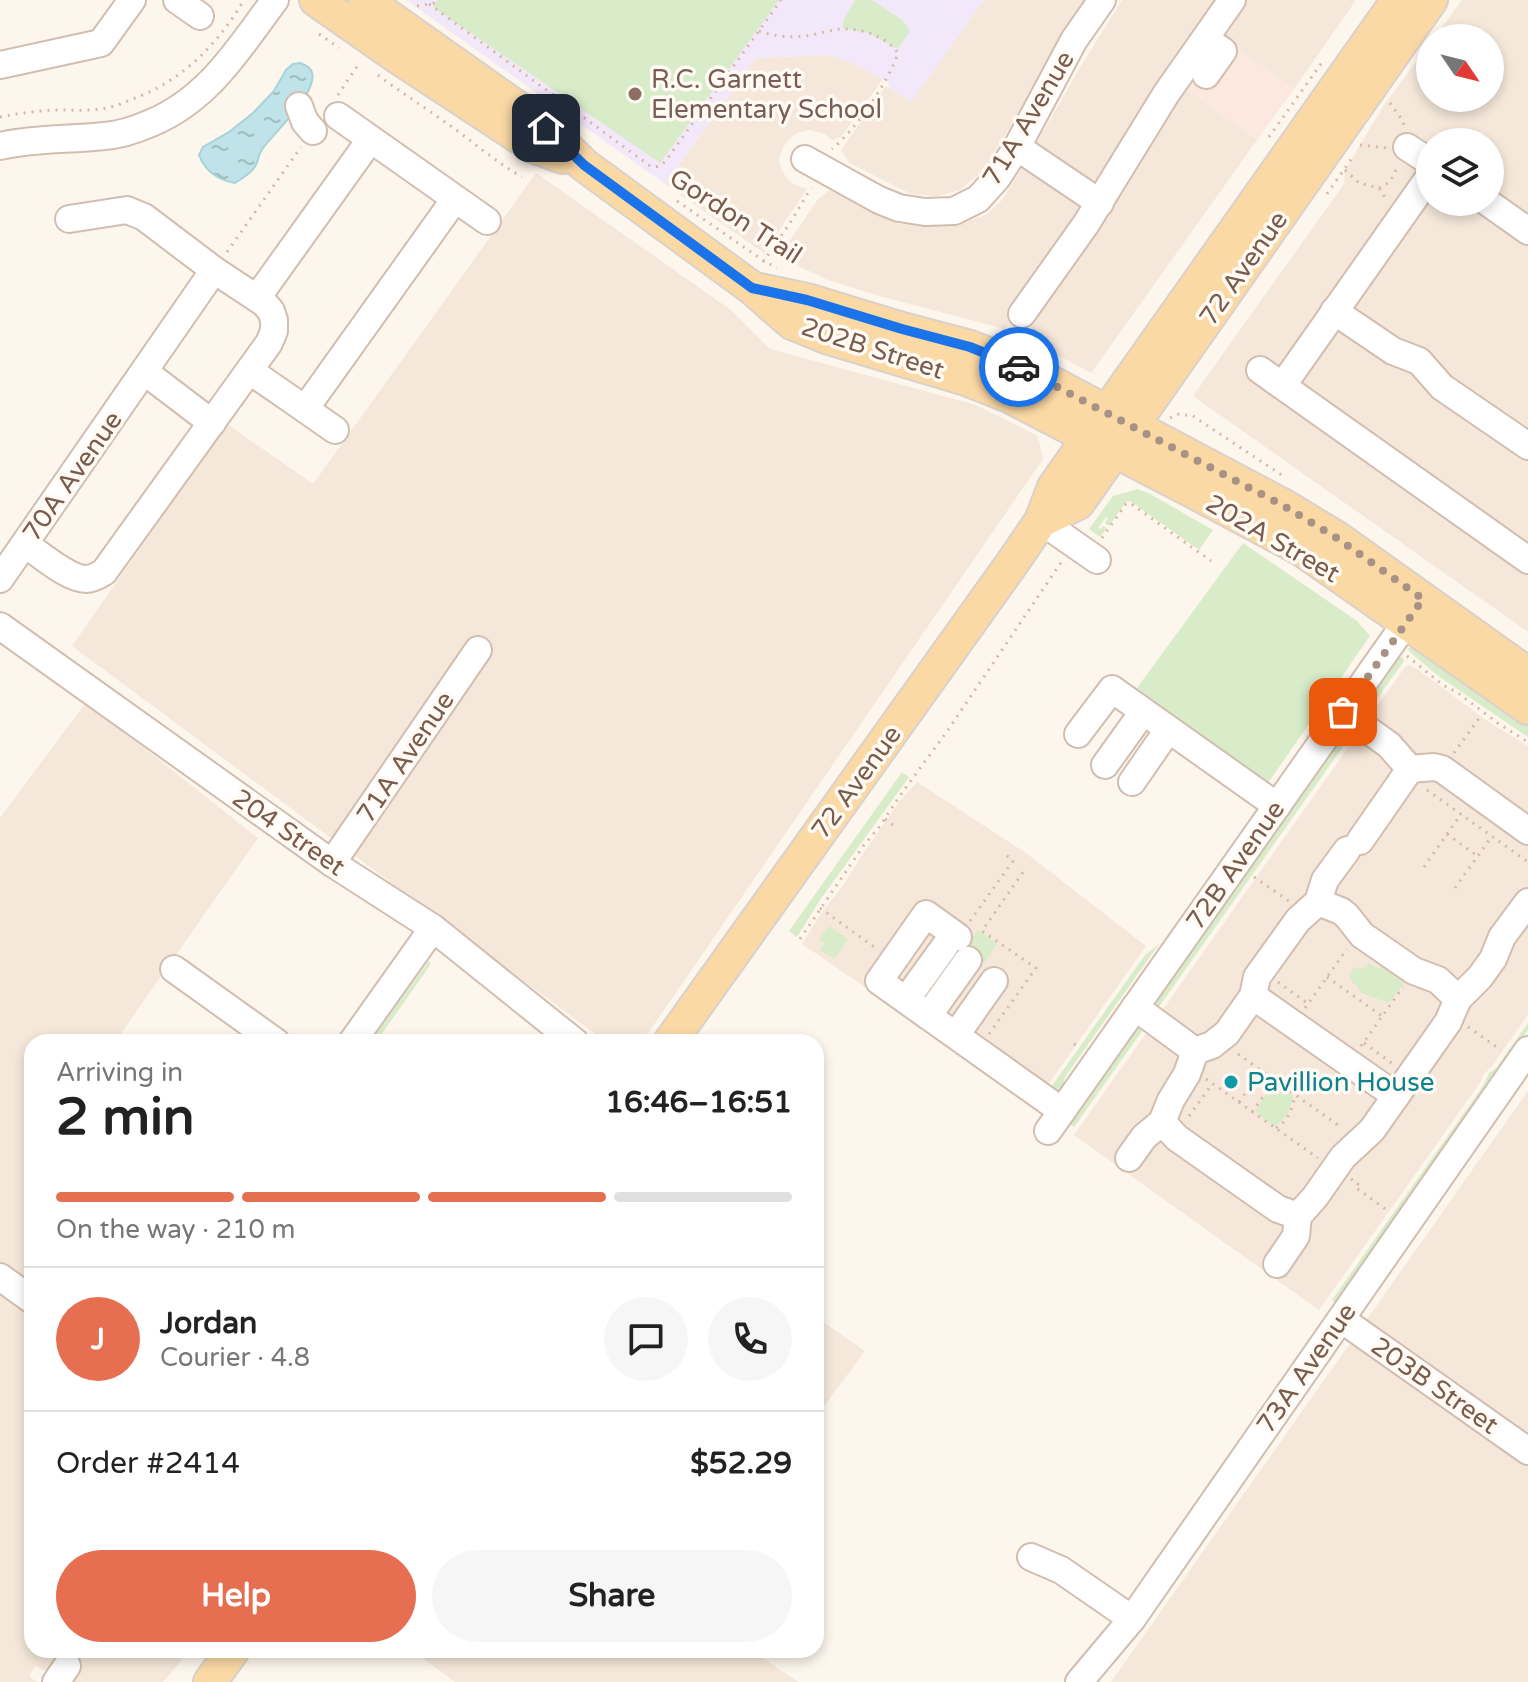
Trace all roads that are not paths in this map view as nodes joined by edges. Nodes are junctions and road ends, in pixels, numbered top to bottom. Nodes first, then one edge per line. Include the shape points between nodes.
1 (132, 0) edge
2 (177, 0) edge
3 (275, 0) edge
4 (365, 0) edge
5 (1102, 0) edge
6 (1232, 0) edge
7 (1398, 0) edge
8 (1431, 0) edge
9 (313, 14) edge
10 (200, 16) dead end
11 (1205, 39) junction
12 (0, 65) edge
13 (1206, 75) dead end
14 (299, 106) dead end
15 (338, 106) road end
16 (313, 131) road end
17 (370, 140) junction
18 (0, 146) edge
19 (1017, 147) junction
20 (1407, 147) road end
21 (1416, 153) edge
22 (810, 162) road end
23 (584, 165) junction
24 (1416, 196) edge
25 (455, 199) junction
26 (1100, 203) junction
27 (1504, 214) edge
28 (69, 219) dead end
29 (487, 221) dead end
30 (1528, 231) edge
31 (214, 270) junction
32 (257, 298) junction
33 (1334, 311) junction
34 (1022, 314) dead end
35 (1260, 370) dead end
36 (250, 371) junction
37 (145, 372) junction
38 (1283, 385) junction
39 (305, 409) junction
40 (212, 423) junction
41 (335, 430) dead end
42 (1110, 432) junction
43 (1528, 446) edge
44 (1041, 521) junction
45 (25, 544) junction
46 (1087, 553) road end
47 (1528, 560) edge
48 (0, 579) edge
49 (1410, 624) junction
50 (0, 626) edge
51 (478, 650) dead end
52 (1528, 674) edge
53 (1528, 708) edge
54 (1143, 712) junction
55 (1343, 712) junction
56 (1168, 730) junction
57 (1078, 734) dead end
58 (1105, 765) dead end
59 (1415, 777) junction
60 (1132, 782) dead end
61 (1277, 806) junction
62 (1528, 831) edge
63 (332, 863) junction
64 (1528, 902) edge
65 (1308, 905) junction
66 (433, 928) junction
67 (961, 940) junction
68 (174, 969) dead end
69 (994, 981) dead end
70 (1261, 986) junction
71 (906, 1000) junction
72 (1135, 1007) junction
73 (1458, 1010) junction
74 (928, 1016) junction
75 (265, 1034) edge
76 (358, 1034) edge
77 (565, 1034) edge
78 (676, 1034) edge
79 (966, 1043) junction
80 (1195, 1051) junction
81 (1516, 1052) edge
82 (1396, 1096) junction
83 (1162, 1122) junction
84 (1129, 1158) dead end
85 (1298, 1216) junction
86 (1277, 1264) dead end
87 (0, 1277) edge
88 (24, 1294) edge
89 (1341, 1319) junction
90 (1528, 1451) edge
91 (1031, 1557) dead end
92 (1132, 1619) junction
93 (227, 1658) edge
94 (210, 1682) edge
95 (1079, 1682) edge

1 - 12 street via 101,43
2 - 10 street
3 - 18 street via 212,82 157,120 106,136
4 - 23 main road, 202B Street via 546,128
5 - 19 street, 71A Avenue via 1074,40
6 - 11 street
7 - 42 main road, 72 Avenue
8 - 42 main road, 72 Avenue
9 - 23 main road, 202B Street via 396,56 533,146
11 - 13 street via 1223,51
11 - 26 street
14 - 16 street
15 - 17 street
17 - 25 street
17 - 32 street
19 - 22 street, 71A Avenue via 978,199 954,211 899,208
19 - 26 street
20 - 21 street
23 - 42 main road, 202B Street via 758,274 792,323
24 - 33 street
25 - 29 street
25 - 39 street
26 - 34 street
27 - 30 street
28 - 31 street via 137,213
31 - 32 street
31 - 37 street, 70A Avenue
32 - 36 street via 271,311 274,331
33 - 38 street
33 - 43 street via 1393,351 1419,361 1442,387
35 - 38 street
36 - 39 street
36 - 40 street
37 - 40 street
37 - 45 street, 70A Avenue
38 - 47 street
39 - 41 street
40 - 45 street via 104,572 77,577
42 - 44 main road, 72 Avenue via 1054,487
42 - 49 main road, 202A Street via 1301,549
44 - 46 street
44 - 78 main road, 72 Avenue
45 - 48 street, 70A Avenue
49 - 52 main road, 202A Street
49 - 53 main road, 202A Street
49 - 55 street, 72B Avenue
50 - 63 street, 204 Street
51 - 63 street, 71A Avenue
54 - 56 street
54 - 57 street via 1102,683
54 - 58 street
55 - 59 street via 1389,745
55 - 61 street, 72B Avenue
56 - 60 street
56 - 61 street
59 - 62 street via 1425,767 1442,769
59 - 65 street
61 - 72 street, 72B Avenue
63 - 66 street, 204 Street
64 - 73 street
65 - 70 street via 1257,977
65 - 73 street via 1341,911 1362,935 1414,971 1438,980
66 - 76 street
66 - 77 street, 204 Street
67 - 71 street
67 - 71 street via 926,914 881,962 879,981
67 - 74 street
68 - 75 street
69 - 79 street
70 - 80 street via 1220,1041
70 - 82 street
71 - 74 street
72 - 79 street, 72B Avenue via 1055,1121
72 - 80 street
73 - 82 street
74 - 79 street
80 - 83 street
81 - 89 street, 73A Avenue
82 - 85 street
83 - 84 street
83 - 85 street via 1278,1209
85 - 86 street via 1296,1236
87 - 88 street
89 - 90 street, 203B Street
89 - 92 street, 73A Avenue
91 - 92 street via 1061,1570
92 - 95 street, 73A Avenue
93 - 94 main road

